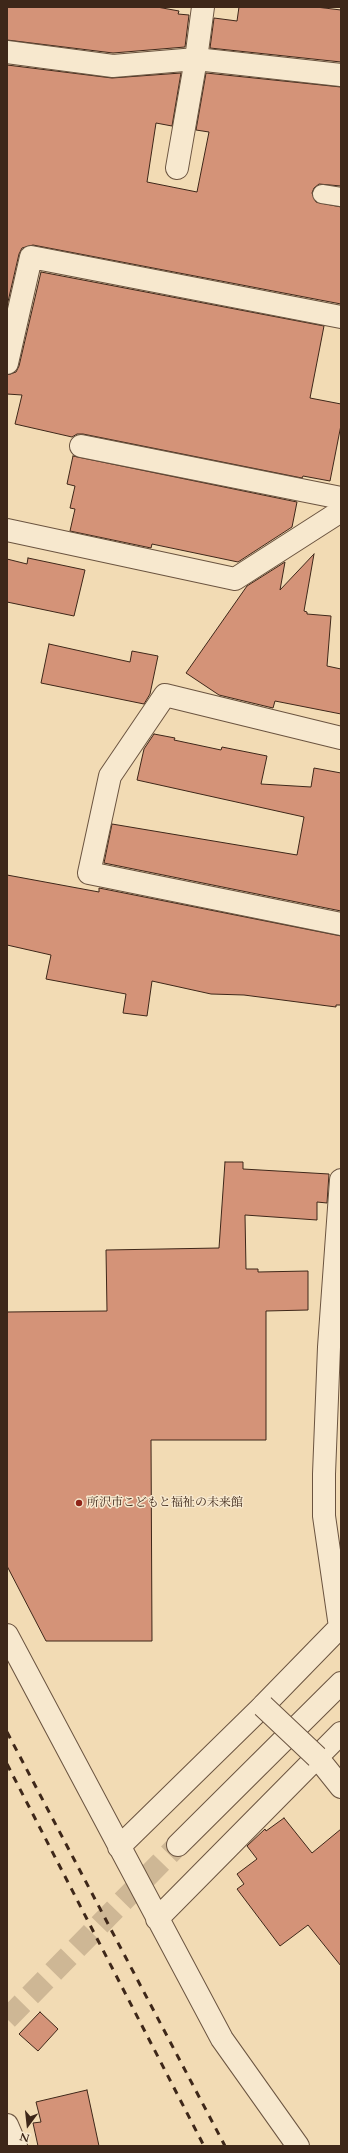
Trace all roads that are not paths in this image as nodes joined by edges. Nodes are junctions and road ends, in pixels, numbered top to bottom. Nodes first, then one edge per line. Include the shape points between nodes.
1 (203, 7) edge
2 (7, 52) edge
3 (196, 59) junction
4 (341, 75) edge
5 (177, 168) dead end
6 (322, 194) dead end
7 (341, 197) edge
8 (341, 317) edge
9 (7, 363) edge
10 (81, 446) dead end
11 (341, 498) edge
12 (341, 511) edge
13 (7, 530) edge
14 (341, 738) edge
15 (341, 924) edge
16 (341, 1180) edge
17 (341, 1626) edge
18 (7, 1635) edge
19 (341, 1682) edge
20 (263, 1706) junction
21 (341, 1734) edge
22 (317, 1757) junction
23 (341, 1787) edge
24 (178, 1845) tunnel mouth
25 (119, 1847) junction
26 (157, 1919) junction
27 (7, 2125) edge
28 (16, 2146) edge
29 (298, 2146) edge

1 - 3 street
2 - 3 street via 113,66
3 - 4 street
3 - 5 street
6 - 7 lane
8 - 9 street via 31,257
10 - 11 street
12 - 13 street via 235,579
14 - 15 street via 165,695 110,776 89,873
16 - 17 street via 324,1474 324,1516
17 - 20 street
18 - 25 street
19 - 24 street
20 - 22 street, bridge
20 - 25 street
21 - 22 street
22 - 23 street
22 - 26 street
25 - 26 street
26 - 29 street via 222,2039
27 - 28 street

